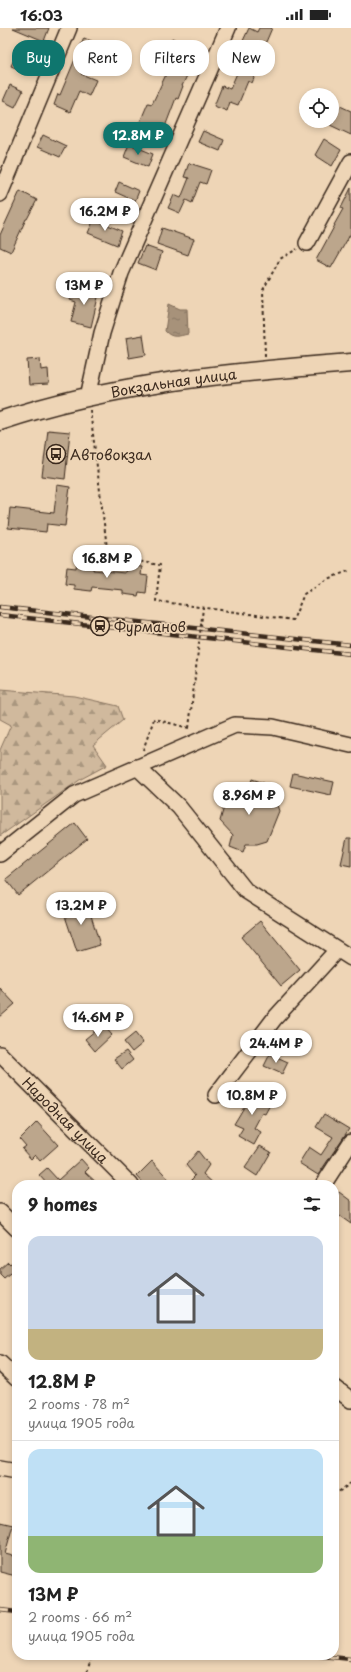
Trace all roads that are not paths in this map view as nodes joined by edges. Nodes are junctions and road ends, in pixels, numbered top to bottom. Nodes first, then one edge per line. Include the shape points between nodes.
1 (69, 28) edge
2 (228, 28) edge
3 (351, 162) edge
4 (3, 176) edge
5 (0, 194) edge
6 (307, 243) road end
7 (351, 363) edge
8 (88, 397) junction
9 (0, 421) edge
10 (351, 745) edge
11 (137, 767) junction
12 (0, 854) edge
13 (337, 950) junction
14 (351, 958) edge
15 (0, 1054) edge
16 (216, 1095) dead end
17 (351, 1142) edge
18 (126, 1180) edge
19 (326, 1180) edge
20 (0, 1212) edge
21 (12, 1224) edge
22 (0, 1363) edge
23 (12, 1374) edge
24 (339, 1391) edge
25 (351, 1400) edge
26 (0, 1468) edge
27 (12, 1470) edge

1 - 4 street
2 - 8 street via 121,273 102,334
3 - 6 street
4 - 5 street
7 - 8 main road, Вокзальная улица via 265,369 131,386
8 - 9 main road, Вокзальная улица via 21,413
10 - 11 street via 273,727 236,725
11 - 12 street via 74,796
11 - 13 street via 179,807 246,892
13 - 14 street
13 - 16 street via 274,1019
15 - 18 street, Народная улица
17 - 19 street
20 - 21 street
22 - 23 street
24 - 25 street
26 - 27 street

